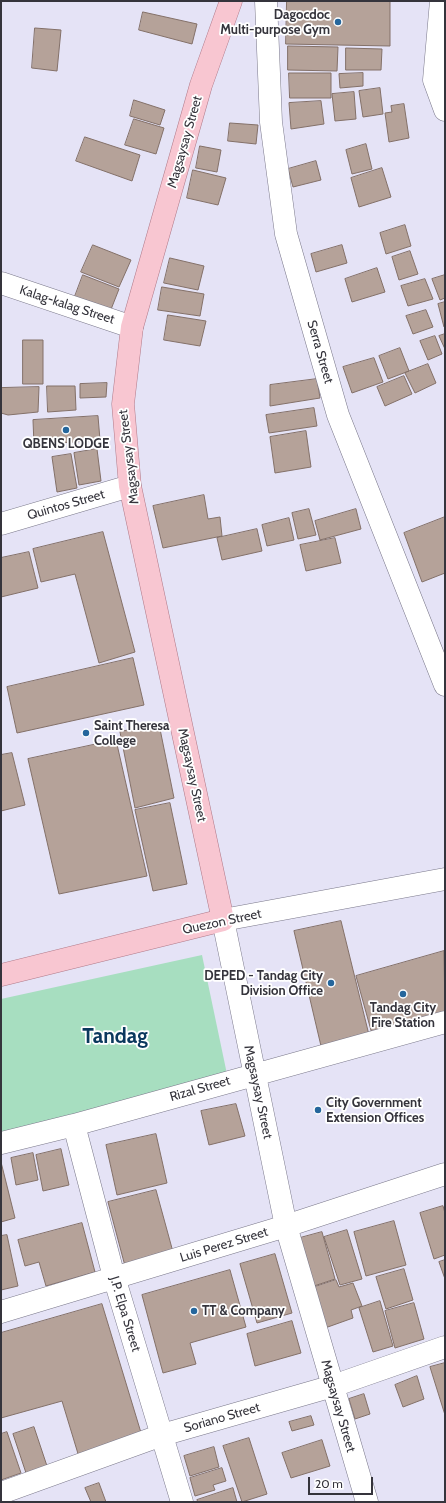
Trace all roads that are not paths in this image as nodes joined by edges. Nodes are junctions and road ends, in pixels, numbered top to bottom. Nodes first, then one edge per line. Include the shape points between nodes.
1 (230, 1) edge
2 (266, 1) edge
3 (441, 1) edge
4 (445, 110) edge
5 (1, 283) edge
6 (132, 327) junction
7 (130, 486) junction
8 (1, 524) edge
9 (445, 685) edge
10 (445, 879) edge
11 (223, 920) junction
12 (1, 975) edge
13 (445, 1022) edge
14 (253, 1074) junction
15 (74, 1125) junction
16 (1, 1143) edge
17 (445, 1174) edge
18 (286, 1226) junction
19 (114, 1277) junction
20 (1, 1312) edge
21 (445, 1347) edge
22 (333, 1386) junction
23 (162, 1435) junction
24 (1, 1493) edge
25 (182, 1502) edge
26 (366, 1502) edge

1 - 6 main road, Magsaysay Street via 201,85
2 - 9 street, Serra Street via 271,122 286,234 338,415
3 - 4 street via 434,80
5 - 6 street, Kalag-kalag Street
6 - 7 main road, Magsaysay Street via 122,404
7 - 8 street, Quintos Street
7 - 11 main road, Magsaysay Street
10 - 11 street, Quezon Street
11 - 12 main road, Quezon Street
11 - 14 street, Magsaysay Street
13 - 14 street, Rizal Street
14 - 15 street, Rizal Street
14 - 18 street, Magsaysay Street
15 - 16 street, Rizal Street
15 - 19 street, J.P. Elpa Street
17 - 18 street, Luis Perez Street
18 - 19 street, Luis Perez Street
18 - 22 street, Magsaysay Street
19 - 20 street, Luis Perez Street
19 - 23 street, J.P. Elpa Street
21 - 22 street, Soriano Street
22 - 23 street, Soriano Street
22 - 26 street, Magsaysay Street
23 - 24 street, Soriano Street
23 - 25 street, J.P. Elpa Street

